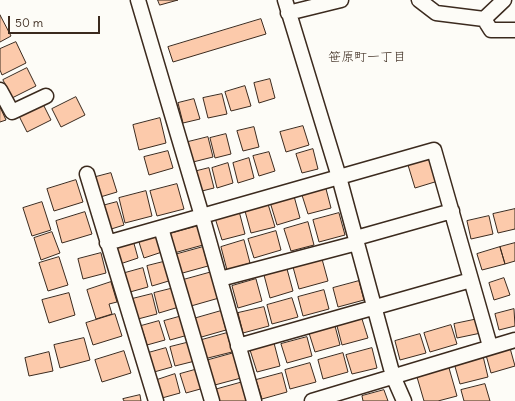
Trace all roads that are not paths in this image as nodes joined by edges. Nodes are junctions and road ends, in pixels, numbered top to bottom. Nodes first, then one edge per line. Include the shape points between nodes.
1 (138, 0) edge
2 (341, 0) edge
3 (420, 0) edge
4 (504, 0) edge
5 (287, 6) edge
6 (484, 19) junction
7 (515, 30) edge
8 (0, 90) edge
9 (46, 96) dead end
10 (87, 174) dead end
11 (339, 177) junction
12 (452, 210) junction
13 (202, 216) junction
14 (161, 228) junction
15 (356, 241) junction
16 (107, 243) junction
17 (220, 279) junction
18 (471, 280) junction
19 (375, 307) junction
20 (515, 340) edge
21 (238, 346) junction
22 (490, 346) junction
23 (393, 376) junction
24 (321, 400) edge
25 (156, 401) edge
26 (212, 401) edge
27 (254, 401) edge
28 (404, 401) edge

1 - 13 street
2 - 5 street
3 - 6 street via 436,13
4 - 6 street
5 - 11 street
6 - 7 street via 491,30
8 - 9 street via 12,112
10 - 16 street
11 - 12 street via 434,150
11 - 13 street
11 - 15 street
12 - 15 street
12 - 18 street
13 - 14 street
13 - 17 street
14 - 16 street
14 - 26 street
15 - 17 street
15 - 19 street
16 - 25 street
17 - 21 street
18 - 19 street
18 - 22 street
19 - 21 street
19 - 23 street
20 - 22 street
21 - 27 street
22 - 23 street
23 - 24 street
23 - 28 street

